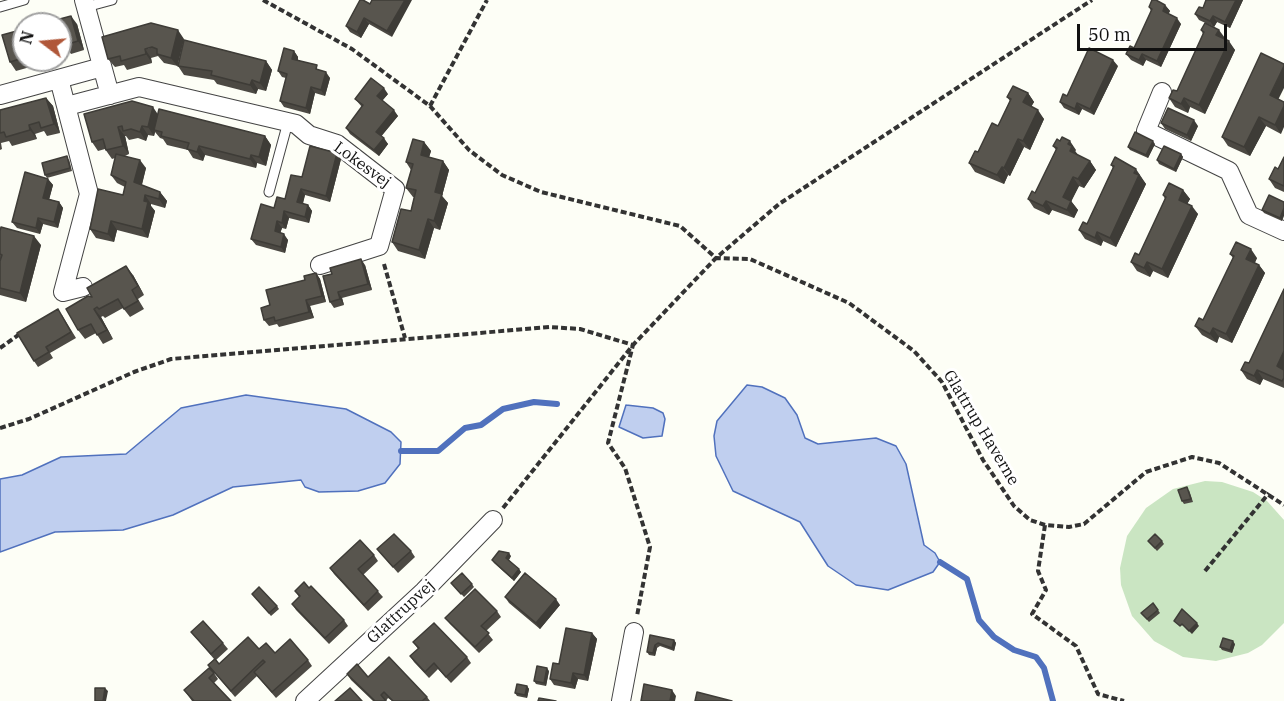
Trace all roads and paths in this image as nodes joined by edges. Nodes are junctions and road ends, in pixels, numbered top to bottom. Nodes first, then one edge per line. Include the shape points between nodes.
1 (24, 0) edge
2 (112, 0) edge
3 (263, 0) edge
4 (487, 0) edge
5 (1092, 0) edge
6 (85, 4) edge
7 (0, 7) edge
8 (102, 67) junction
9 (59, 79) junction
10 (1162, 92) dead end
11 (0, 95) edge
12 (110, 95) junction
13 (67, 106) junction
14 (430, 106) junction
15 (288, 122) junction
16 (269, 192) dead end
17 (1284, 231) edge
18 (379, 246) junction
19 (716, 258) junction
20 (320, 265) dead end
21 (83, 287) dead end
22 (29, 328) edge
23 (405, 338) junction
24 (633, 345) junction
25 (0, 348) edge
26 (0, 428) edge
27 (1269, 493) junction
28 (1284, 505) edge
29 (493, 520) joint
30 (1045, 525) junction
31 (1205, 571) dead end
32 (634, 632) joint
33 (305, 701) edge
34 (621, 701) edge
35 (1124, 701) edge

1 - 7 lane
2 - 6 lane
3 - 14 path via 352,49
4 - 14 path
5 - 19 path via 779,204
6 - 8 street
8 - 9 street
8 - 12 street
9 - 11 street
9 - 13 street
10 - 17 street via 1146,131 1229,171 1249,215
12 - 13 street, Lokesvej
12 - 15 street, Lokesvej via 139,87
13 - 21 street via 89,194 63,292
14 - 19 path via 469,150 502,175 541,192 680,226
15 - 16 lane
15 - 18 street, Lokesvej via 309,135 337,144 395,189
18 - 20 street
18 - 23 path
19 - 24 path
19 - 30 path, Glattrup Haverne via 750,259 849,303 914,351 942,382 982,460 1014,506 1030,520
22 - 25 path
23 - 24 path via 550,327 580,329
23 - 26 path via 171,359
24 - 29 path
24 - 32 path via 608,442 625,468 650,547
27 - 28 path, Glattrup Haverne
27 - 30 path, Glattrup Haverne via 1219,463 1192,457 1146,472 1084,524
27 - 31 path
29 - 33 street, Glattrupvej via 424,591
30 - 35 path via 1038,571 1046,590 1032,614 1076,646 1098,694
32 - 34 street

